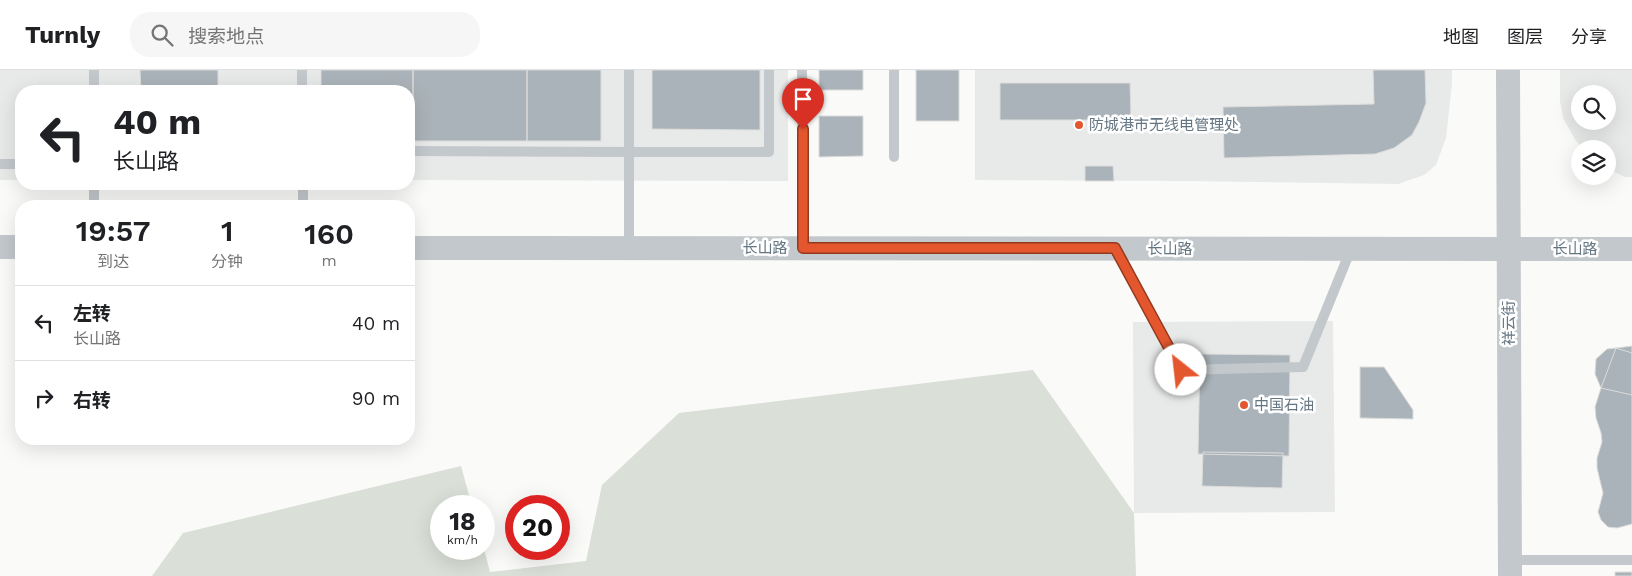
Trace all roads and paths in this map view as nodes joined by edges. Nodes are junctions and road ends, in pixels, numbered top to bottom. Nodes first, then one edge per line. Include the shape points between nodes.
1 (94, 70) edge
2 (302, 70) edge
3 (629, 70) edge
4 (769, 70) edge
5 (802, 70) edge
6 (894, 70) edge
7 (1508, 70) edge
8 (94, 85) edge
9 (302, 85) edge
10 (415, 151) edge
11 (629, 152) junction
12 (894, 158) dead end
13 (0, 164) edge
14 (15, 164) edge
15 (0, 247) edge
16 (15, 247) edge
17 (415, 248) edge
18 (629, 248) junction
19 (803, 248) junction
20 (1115, 248) junction
21 (1351, 249) junction
22 (1508, 249) junction
23 (1632, 249) edge
24 (1632, 560) edge
25 (1510, 568) edge

1 - 8 lane
2 - 9 lane
3 - 11 lane
4 - 11 lane via 769,152
5 - 19 lane
6 - 12 lane
7 - 22 street, 祥云街
10 - 11 lane
11 - 18 lane
13 - 14 lane
15 - 16 street
17 - 18 street, 长山路
18 - 19 street, 长山路
19 - 20 street, 长山路
20 - 21 street, 长山路
20 - 21 lane via 1181,370 1303,367
21 - 22 street, 长山路
22 - 23 street, 长山路
22 - 25 street, 祥云街
24 - 25 lane

